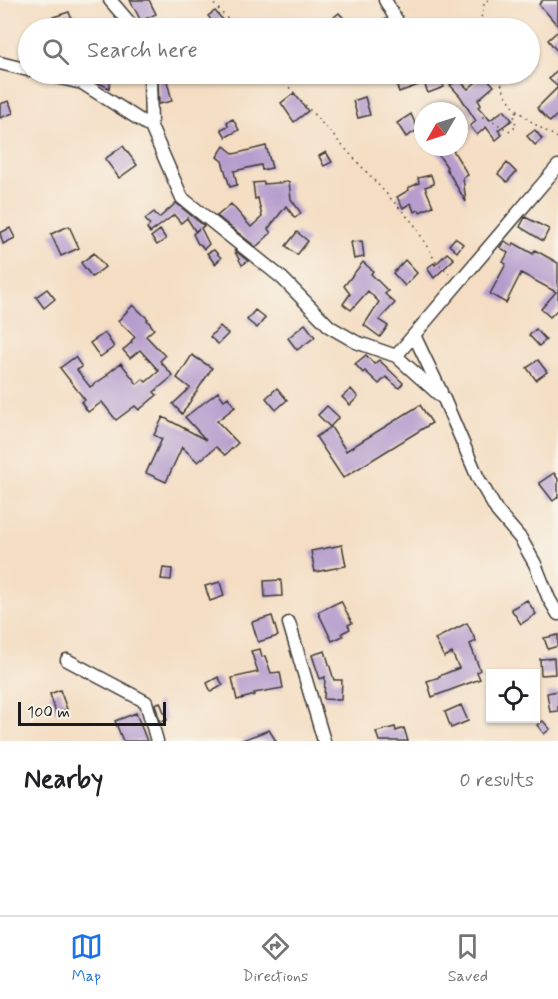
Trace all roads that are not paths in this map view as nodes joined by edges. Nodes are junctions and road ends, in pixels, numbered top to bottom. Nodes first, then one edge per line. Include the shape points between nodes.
1 (110, 0) edge
2 (385, 0) edge
3 (125, 18) edge
4 (396, 18) edge
5 (0, 63) edge
6 (18, 68) edge
7 (84, 84) edge
8 (150, 84) edge
9 (151, 128) junction
10 (558, 166) edge
11 (414, 335) junction
12 (396, 356) junction
13 (444, 399) junction
14 (558, 614) edge
15 (289, 623) dead end
16 (67, 660) dead end
17 (157, 741) edge
18 (324, 741) edge

1 - 3 street
2 - 4 street
5 - 6 street
7 - 9 street
8 - 9 street
9 - 12 street via 182,198 282,278 330,327 356,342
10 - 11 street
11 - 12 street
11 - 13 street
12 - 13 street
13 - 14 street via 478,478 536,564
15 - 18 street
16 - 17 street via 146,702

